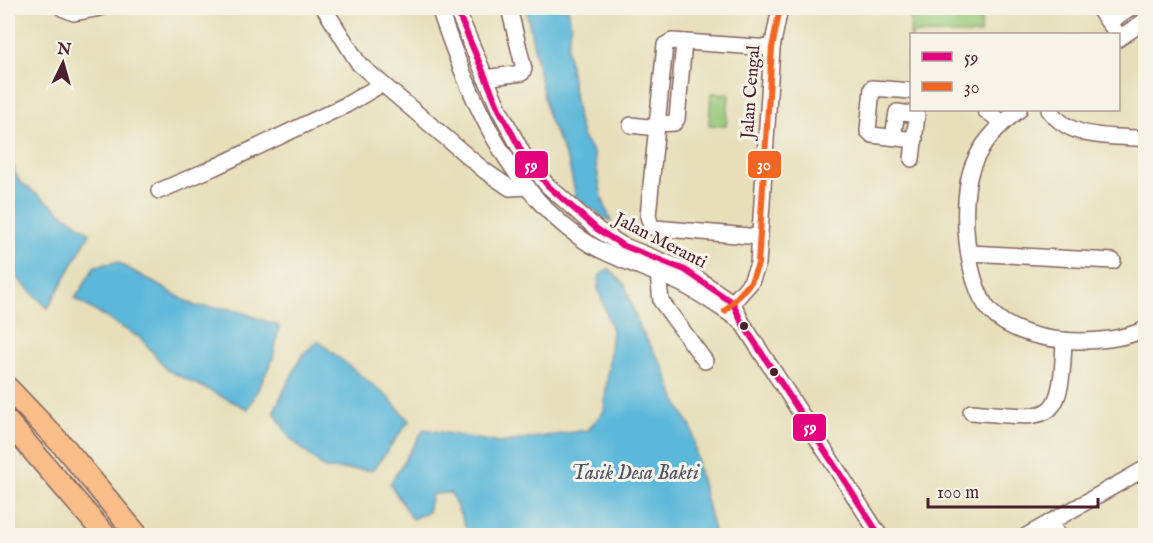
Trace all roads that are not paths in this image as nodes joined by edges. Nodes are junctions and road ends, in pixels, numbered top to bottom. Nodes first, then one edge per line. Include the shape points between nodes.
1 (62, 8) edge
2 (101, 8) edge
3 (324, 8) edge
4 (439, 8) edge
5 (456, 8) edge
6 (509, 8) edge
7 (780, 8) edge
8 (1098, 8) edge
9 (1130, 8) edge
10 (1146, 20) edge
11 (1116, 33) edge
12 (1118, 33) edge
13 (1119, 33) edge
14 (772, 48) junction
15 (485, 78) junction
16 (382, 84) junction
17 (910, 91) edge
18 (986, 111) edge
19 (1017, 111) edge
20 (1049, 111) edge
21 (1002, 122) junction
22 (631, 125) dead end
23 (657, 126) junction
24 (893, 137) junction
25 (1146, 139) edge
26 (915, 140) junction
27 (912, 159) dead end
28 (528, 187) junction
29 (159, 191) dead end
30 (760, 237) junction
31 (970, 253) junction
32 (1113, 261) dead end
33 (658, 275) junction
34 (729, 307) junction
35 (1146, 329) edge
36 (1064, 340) junction
37 (705, 361) dead end
38 (8, 388) edge
39 (971, 412) dead end
40 (8, 422) edge
41 (1146, 468) edge
42 (1050, 522) junction
43 (106, 536) edge
44 (138, 536) edge
45 (880, 536) edge
46 (1026, 536) edge
47 (1058, 536) edge

1 - 2 street via 74,13
3 - 16 street via 359,64
4 - 28 street, Jalan Meranti via 483,119
5 - 15 street, Jalan Meranti
6 - 15 street via 524,69 506,77
7 - 14 street, Jalan Cengal
8 - 11 street
9 - 12 street
10 - 13 street
14 - 23 street via 684,42 678,119
14 - 30 street, Jalan Cengal
15 - 34 street, Jalan Meranti via 524,154 546,185 572,210 622,245 685,270
16 - 28 street via 485,171 510,188
16 - 29 street via 346,105
17 - 24 street via 874,86 870,90 868,131
18 - 21 street
19 - 21 street
20 - 25 street via 1078,133
21 - 31 street via 973,166 966,207
22 - 23 street
23 - 30 street via 648,216 651,226
24 - 26 street
24 - 26 street via 900,112 917,117
26 - 27 street
28 - 33 street, Jalan Meranti via 559,220 592,246
30 - 34 street, Jalan Cengal via 752,282
31 - 32 street
31 - 36 street via 972,276 980,296 1002,322 1020,331
33 - 34 street, Jalan Meranti
33 - 37 street via 661,300
34 - 45 street
35 - 36 street via 1105,341
36 - 39 street via 1063,385 1053,408 1042,414 1022,416
38 - 44 highway via 66,449
40 - 43 highway
41 - 42 street
42 - 46 street
42 - 47 street

